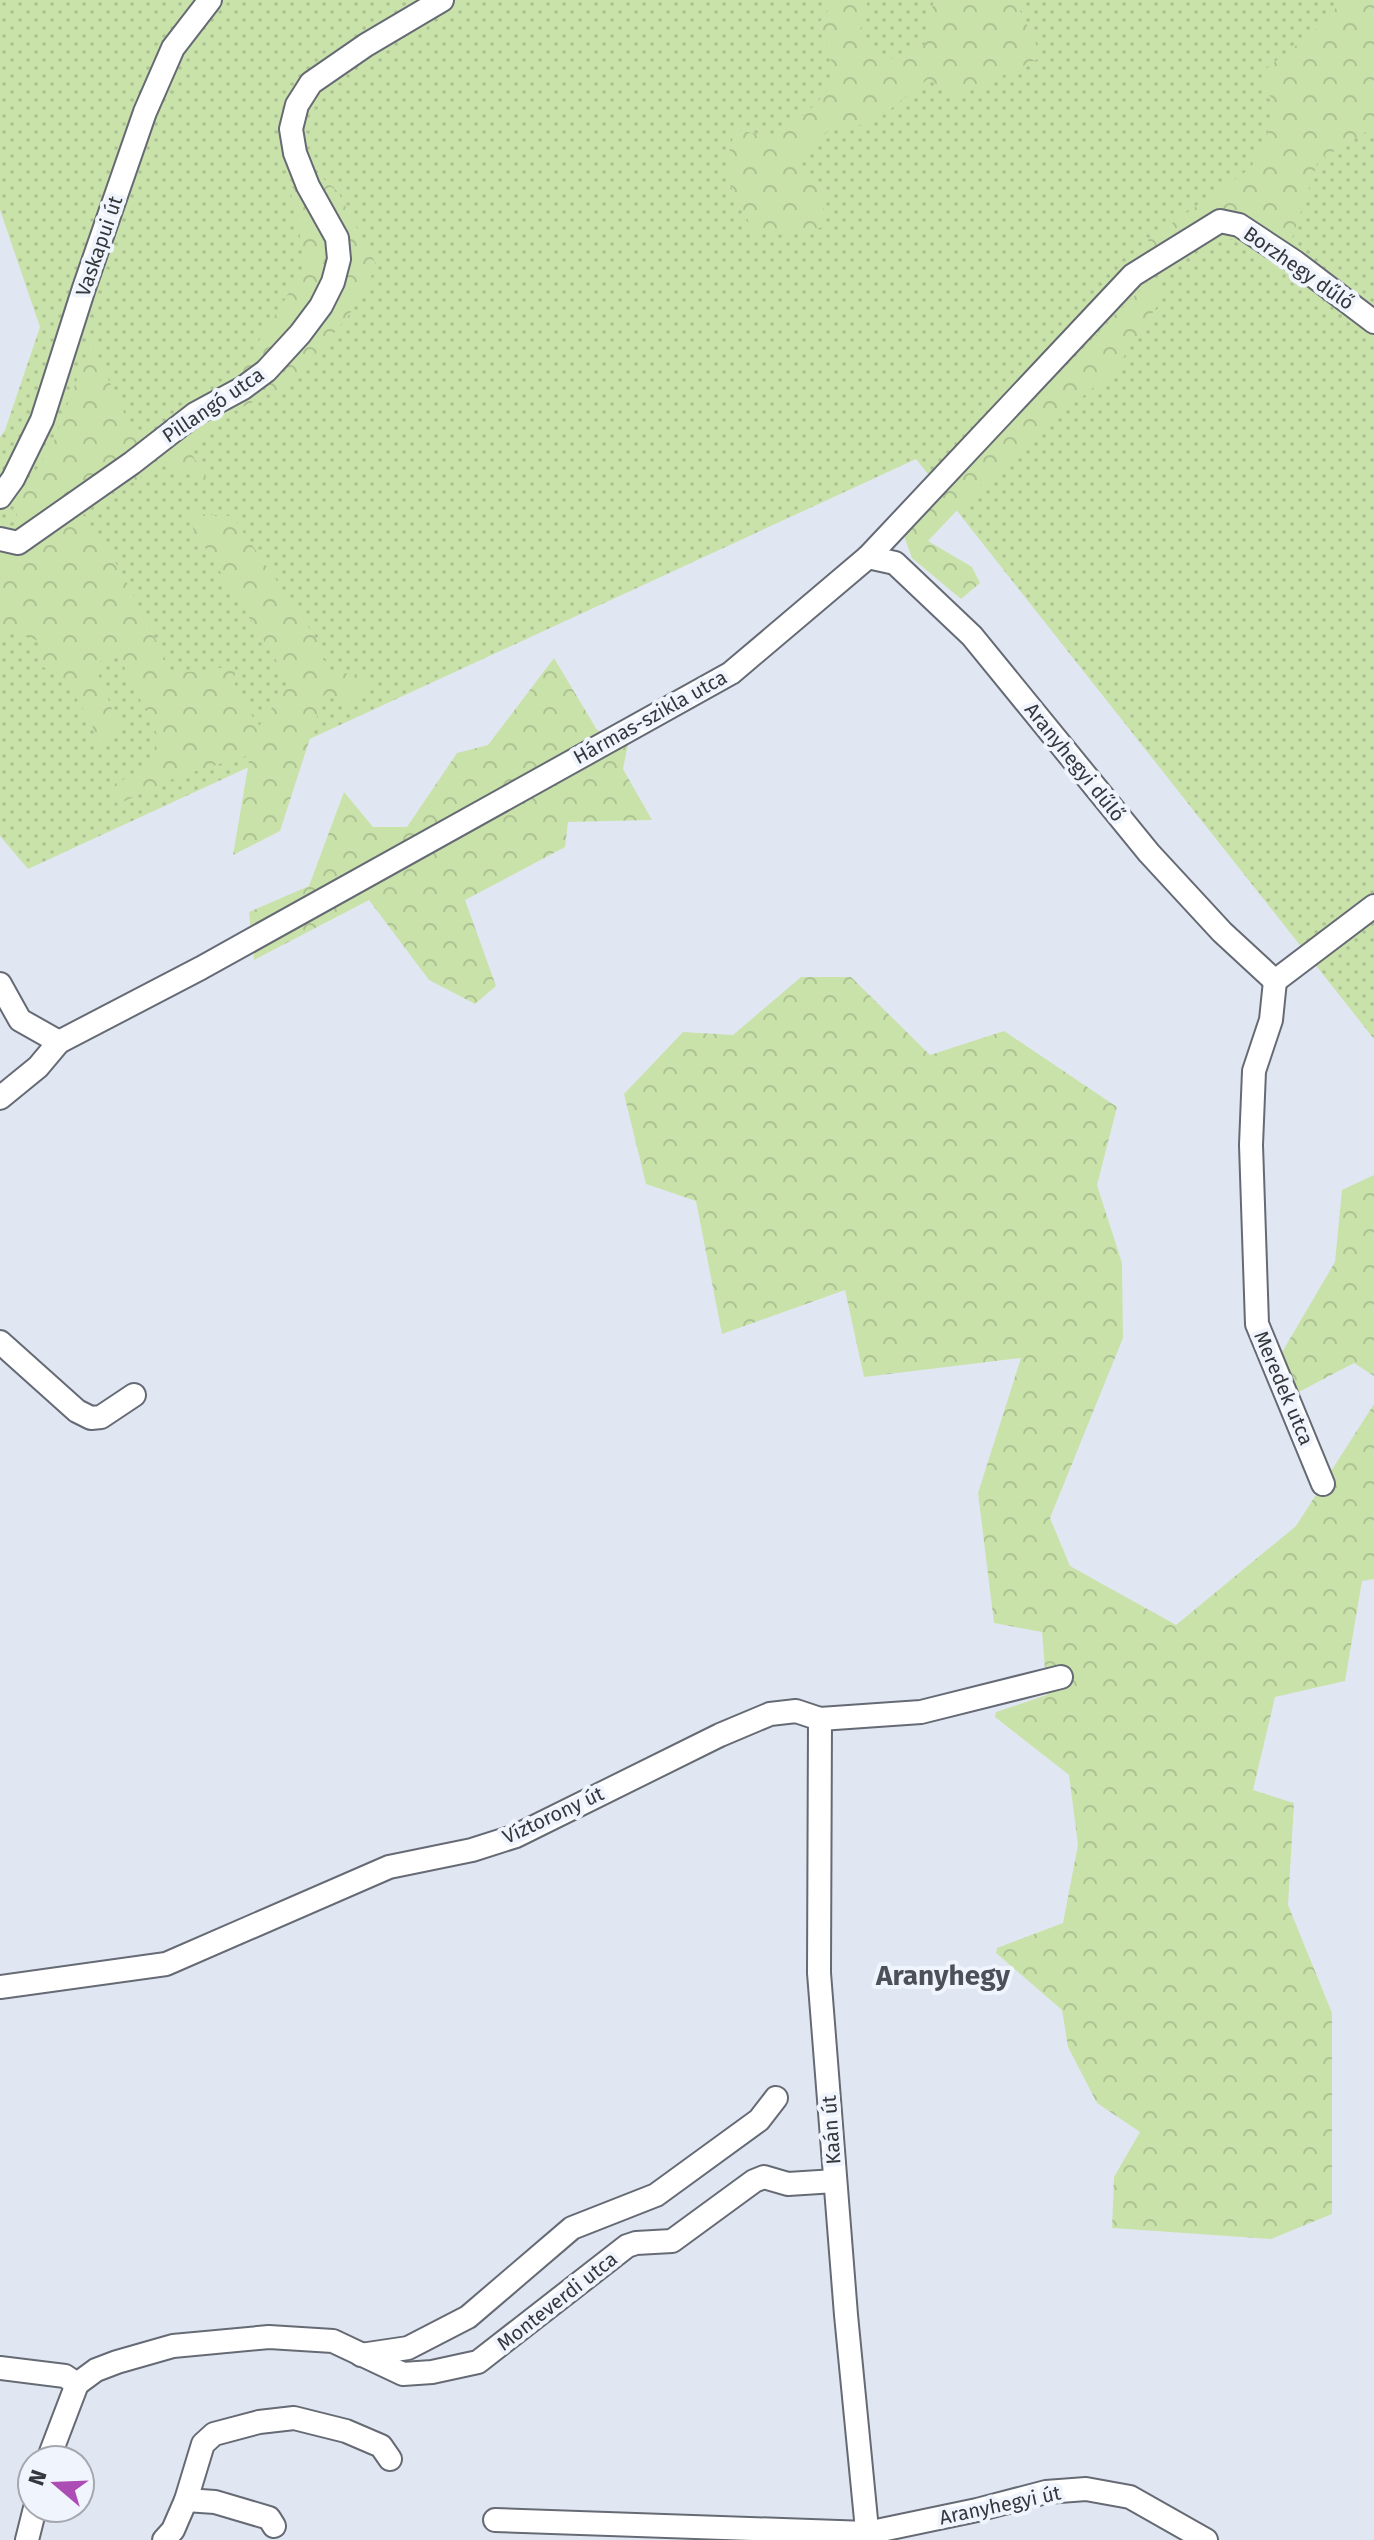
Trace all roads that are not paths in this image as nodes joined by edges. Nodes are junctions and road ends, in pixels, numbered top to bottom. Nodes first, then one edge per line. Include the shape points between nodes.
1 (210, 0) edge
2 (442, 0) edge
3 (1220, 221) joint
4 (1374, 322) edge
5 (0, 497) edge
6 (0, 539) edge
7 (868, 557) junction
8 (1374, 906) edge
9 (1275, 981) junction
10 (0, 984) edge
11 (59, 1042) junction
12 (0, 1098) edge
13 (0, 1342) edge
14 (134, 1395) dead end
15 (1323, 1484) dead end
16 (1061, 1677) dead end
17 (820, 1719) junction
18 (0, 1987) edge
19 (776, 2098) dead end
20 (835, 2181) junction
21 (360, 2355) junction
22 (0, 2368) edge
23 (77, 2384) junction
24 (54, 2444) edge
25 (390, 2459) dead end
26 (186, 2500) junction
27 (495, 2520) dead end
28 (274, 2526) dead end
29 (868, 2536) edge
30 (164, 2540) edge
31 (1206, 2540) edge

1 - 5 street, Vaskapui út via 173,48 145,112 42,420
2 - 6 street, Pillangó utca via 311,83 297,105 291,129 295,153 337,238 339,259 321,306 300,334 255,380 195,414 18,543
3 - 4 street, Borzhegy dűlő via 1239,225
3 - 7 street, Hármas-szikla utca via 1133,275
7 - 9 street, Aranyhegyi dűlő via 895,563 965,628 1149,853
7 - 11 street, Hármas-szikla utca via 731,673
8 - 9 street
9 - 15 street, Meredek utca via 1271,1020 1254,1071 1257,1324
10 - 11 street via 20,1020
11 - 12 street
13 - 14 street via 91,1418
16 - 17 street, Víztorony út via 921,1712
17 - 18 street, Víztorony út via 796,1711 770,1714 516,1836 389,1867 166,1964
17 - 20 street, Kaán út via 819,1973
19 - 21 street via 759,2120 656,2195 572,2228 468,2317 408,2348
20 - 21 street, Monteverdi utca via 754,2181 672,2241 627,2246 478,2362 403,2374
20 - 29 street, Kaán út
21 - 23 street, Monteverdi utca via 333,2341 269,2337 173,2346 96,2370
22 - 23 street via 65,2376
23 - 24 street
25 - 26 street via 381,2446 346,2431 294,2418 259,2422 214,2434 203,2444
26 - 28 street via 229,2506 269,2518
26 - 30 street
27 - 29 street, Aranyhegyi út
29 - 31 street, Aranyhegyi út via 1046,2492 1086,2489 1130,2497

